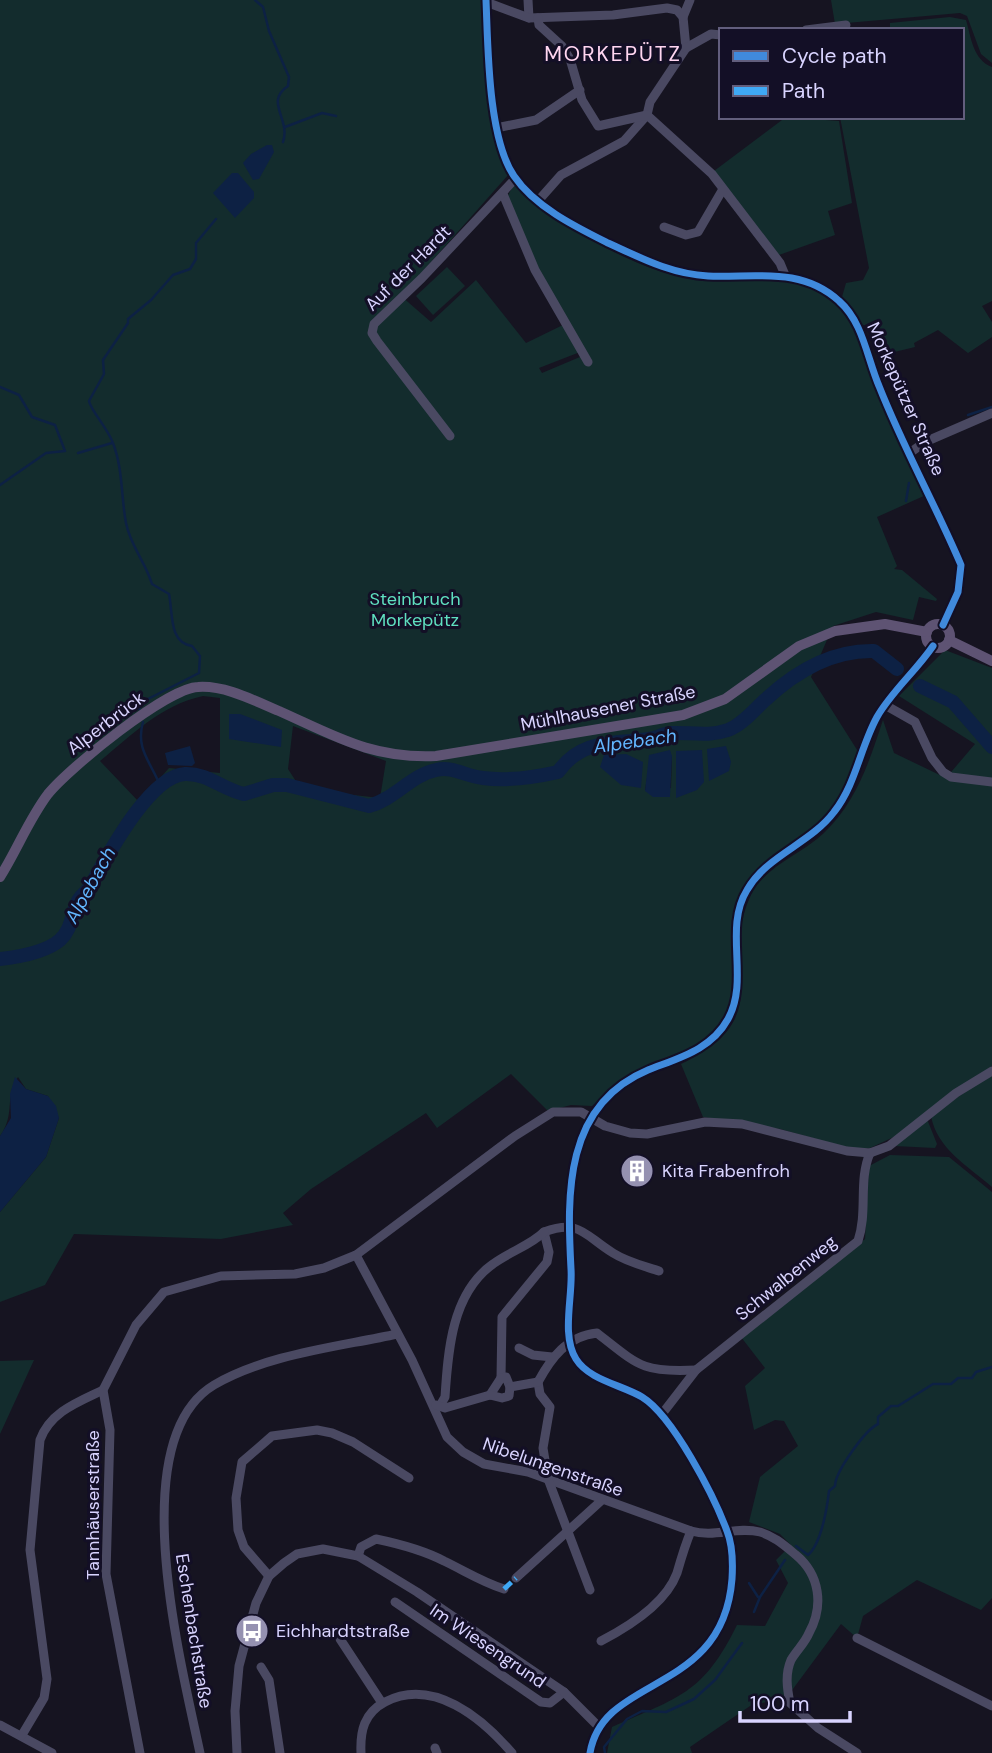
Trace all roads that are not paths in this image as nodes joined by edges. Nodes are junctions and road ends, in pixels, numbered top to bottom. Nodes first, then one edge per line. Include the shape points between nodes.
1 (528, 0) edge
2 (690, 0) edge
3 (486, 1) edge
4 (683, 17) junction
5 (533, 18) junction
6 (846, 25) dead end
7 (822, 28) edge
8 (719, 35) edge
9 (686, 48) junction
10 (580, 90) junction
11 (647, 115) junction
12 (496, 128) junction
13 (515, 179) junction
14 (723, 189) junction
15 (503, 194) junction
16 (538, 201) junction
17 (664, 227) dead end
18 (785, 275) junction
19 (588, 362) dead end
20 (992, 413) edge
21 (450, 436) dead end
22 (911, 452) junction
23 (943, 625) junction
24 (927, 632) junction
25 (949, 640) junction
26 (933, 646) junction
27 (992, 661) edge
28 (885, 705) junction
29 (282, 713) joint
30 (992, 782) edge
31 (0, 877) edge
32 (992, 1071) edge
33 (590, 1118) junction
34 (870, 1153) junction
35 (569, 1226) junction
36 (544, 1232) junction
37 (356, 1255) junction
38 (659, 1271) dead end
39 (397, 1334) junction
40 (570, 1342) junction
41 (519, 1348) dead end
42 (552, 1357) junction
43 (696, 1370) junction
44 (501, 1377) junction
45 (538, 1382) junction
46 (510, 1387) junction
47 (103, 1390) junction
48 (490, 1395) junction
49 (439, 1408) junction
50 (662, 1414) junction
51 (409, 1478) dead end
52 (548, 1479) junction
53 (602, 1500) junction
54 (691, 1531) junction
55 (570, 1532) junction
56 (728, 1533) junction
57 (358, 1556) junction
58 (269, 1576) junction
59 (516, 1578) dead end
60 (504, 1589) dead end
61 (590, 1590) dead end
62 (395, 1602) dead end
63 (857, 1638) dead end
64 (340, 1639) dead end
65 (601, 1641) dead end
66 (261, 1667) dead end
67 (564, 1692) junction
68 (382, 1703) junction
69 (992, 1706) edge
70 (0, 1726) edge
71 (599, 1727) junction
72 (22, 1735) junction
73 (52, 1753) edge
74 (140, 1753) edge
75 (200, 1753) edge
76 (237, 1753) edge
77 (280, 1753) edge
78 (361, 1753) edge
79 (512, 1753) edge
80 (590, 1753) edge
81 (857, 1753) edge

1 - 5 street
2 - 4 street
3 - 5 street
3 - 12 street, Morkepützer Straße
4 - 5 street via 667,8
4 - 9 street
5 - 10 street via 562,46
6 - 7 street
8 - 9 street via 711,34
9 - 11 street via 650,102
10 - 11 street via 598,126
10 - 12 street via 537,120
11 - 14 street
11 - 16 street via 624,141 561,175
12 - 13 street, Morkepützer Straße
13 - 15 street, Auf der Hardt
13 - 16 street, Morkepützer Straße
14 - 17 street via 698,232 686,235
14 - 18 street
15 - 19 street via 535,270
15 - 21 street, Auf der Hardt via 374,324 372,332
16 - 18 street, Morkepützer Straße via 592,235 657,266 691,275
18 - 22 street, Morkepützer Straße via 819,287 851,315
20 - 22 street
22 - 23 street, Morkepützer Straße via 961,565 958,592
23 - 24 main road via 933,625
23 - 25 main road
24 - 26 main road
24 - 29 main road, Mühlhausener Straße via 885,624 835,631 799,646 725,699 683,715 436,756 405,758 377,753
25 - 26 main road via 943,647
25 - 27 main road
26 - 28 street
28 - 30 street via 915,722 932,758 951,778
28 - 33 street via 866,740 849,790 834,813 806,841 759,873 745,892 737,919 737,980 728,1019 702,1048 625,1083
29 - 31 main road, Alperbrück via 215,688 196,686 172,694 64,777 38,810
32 - 34 street via 889,1146
33 - 34 street via 630,1133 705,1122 742,1124
33 - 35 street via 572,1166
33 - 37 street via 581,1112 553,1112
34 - 43 street, Schwalbenweg via 862,1175 863,1225 858,1241
35 - 36 street
35 - 38 street via 579,1227 625,1259
35 - 40 street
36 - 44 street via 547,1262 502,1317
36 - 49 street via 477,1276 453,1329 445,1397
37 - 39 street, Nibelungenstraße
37 - 47 street via 295,1274 221,1276 164,1292 136,1325
39 - 49 street, Nibelungenstraße
39 - 75 street, Eschenbachstraße via 246,1371 212,1386 190,1405 168,1454 164,1551
40 - 42 street
40 - 43 street via 597,1333 645,1368
40 - 50 street via 577,1360 587,1369 642,1397
41 - 42 street
42 - 45 street
43 - 50 street, Schwalbenweg
44 - 46 street via 506,1377
44 - 48 street
45 - 46 street
45 - 52 street via 550,1407 544,1448
46 - 48 street via 509,1396
47 - 72 street via 64,1409 45,1425 40,1440 30,1550 47,1679 44,1698
47 - 74 street, Tannhäuserstraße via 110,1430 106,1574
48 - 49 street
49 - 52 street, Nibelungenstraße via 447,1437 463,1452 484,1464
50 - 56 street
51 - 58 street via 332,1433 317,1430 272,1436 242,1462 236,1498 244,1547
52 - 53 street, Nibelungenstraße
52 - 55 street
53 - 54 street, Nibelungenstraße
53 - 55 street
54 - 56 street, Nibelungenstraße
54 - 65 street via 677,1573 666,1589 643,1614
55 - 59 street
55 - 61 street
56 - 71 street via 733,1576 716,1634 690,1664 627,1701
56 - 81 street, Nibelungenstraße via 751,1531 777,1539 808,1567 815,1579 818,1605 809,1634 787,1675 789,1703
57 - 58 street via 310,1550
57 - 60 street via 361,1547 376,1539 409,1546
57 - 67 street
58 - 76 street via 249,1620 239,1666
62 - 67 street, Im Wiesengrund via 541,1702 550,1703
63 - 69 street
64 - 68 street
66 - 77 street via 269,1680
67 - 71 street
68 - 78 street via 364,1722
68 - 79 street via 412,1693 442,1700 482,1722
70 - 72 street
71 - 80 street
72 - 73 street

